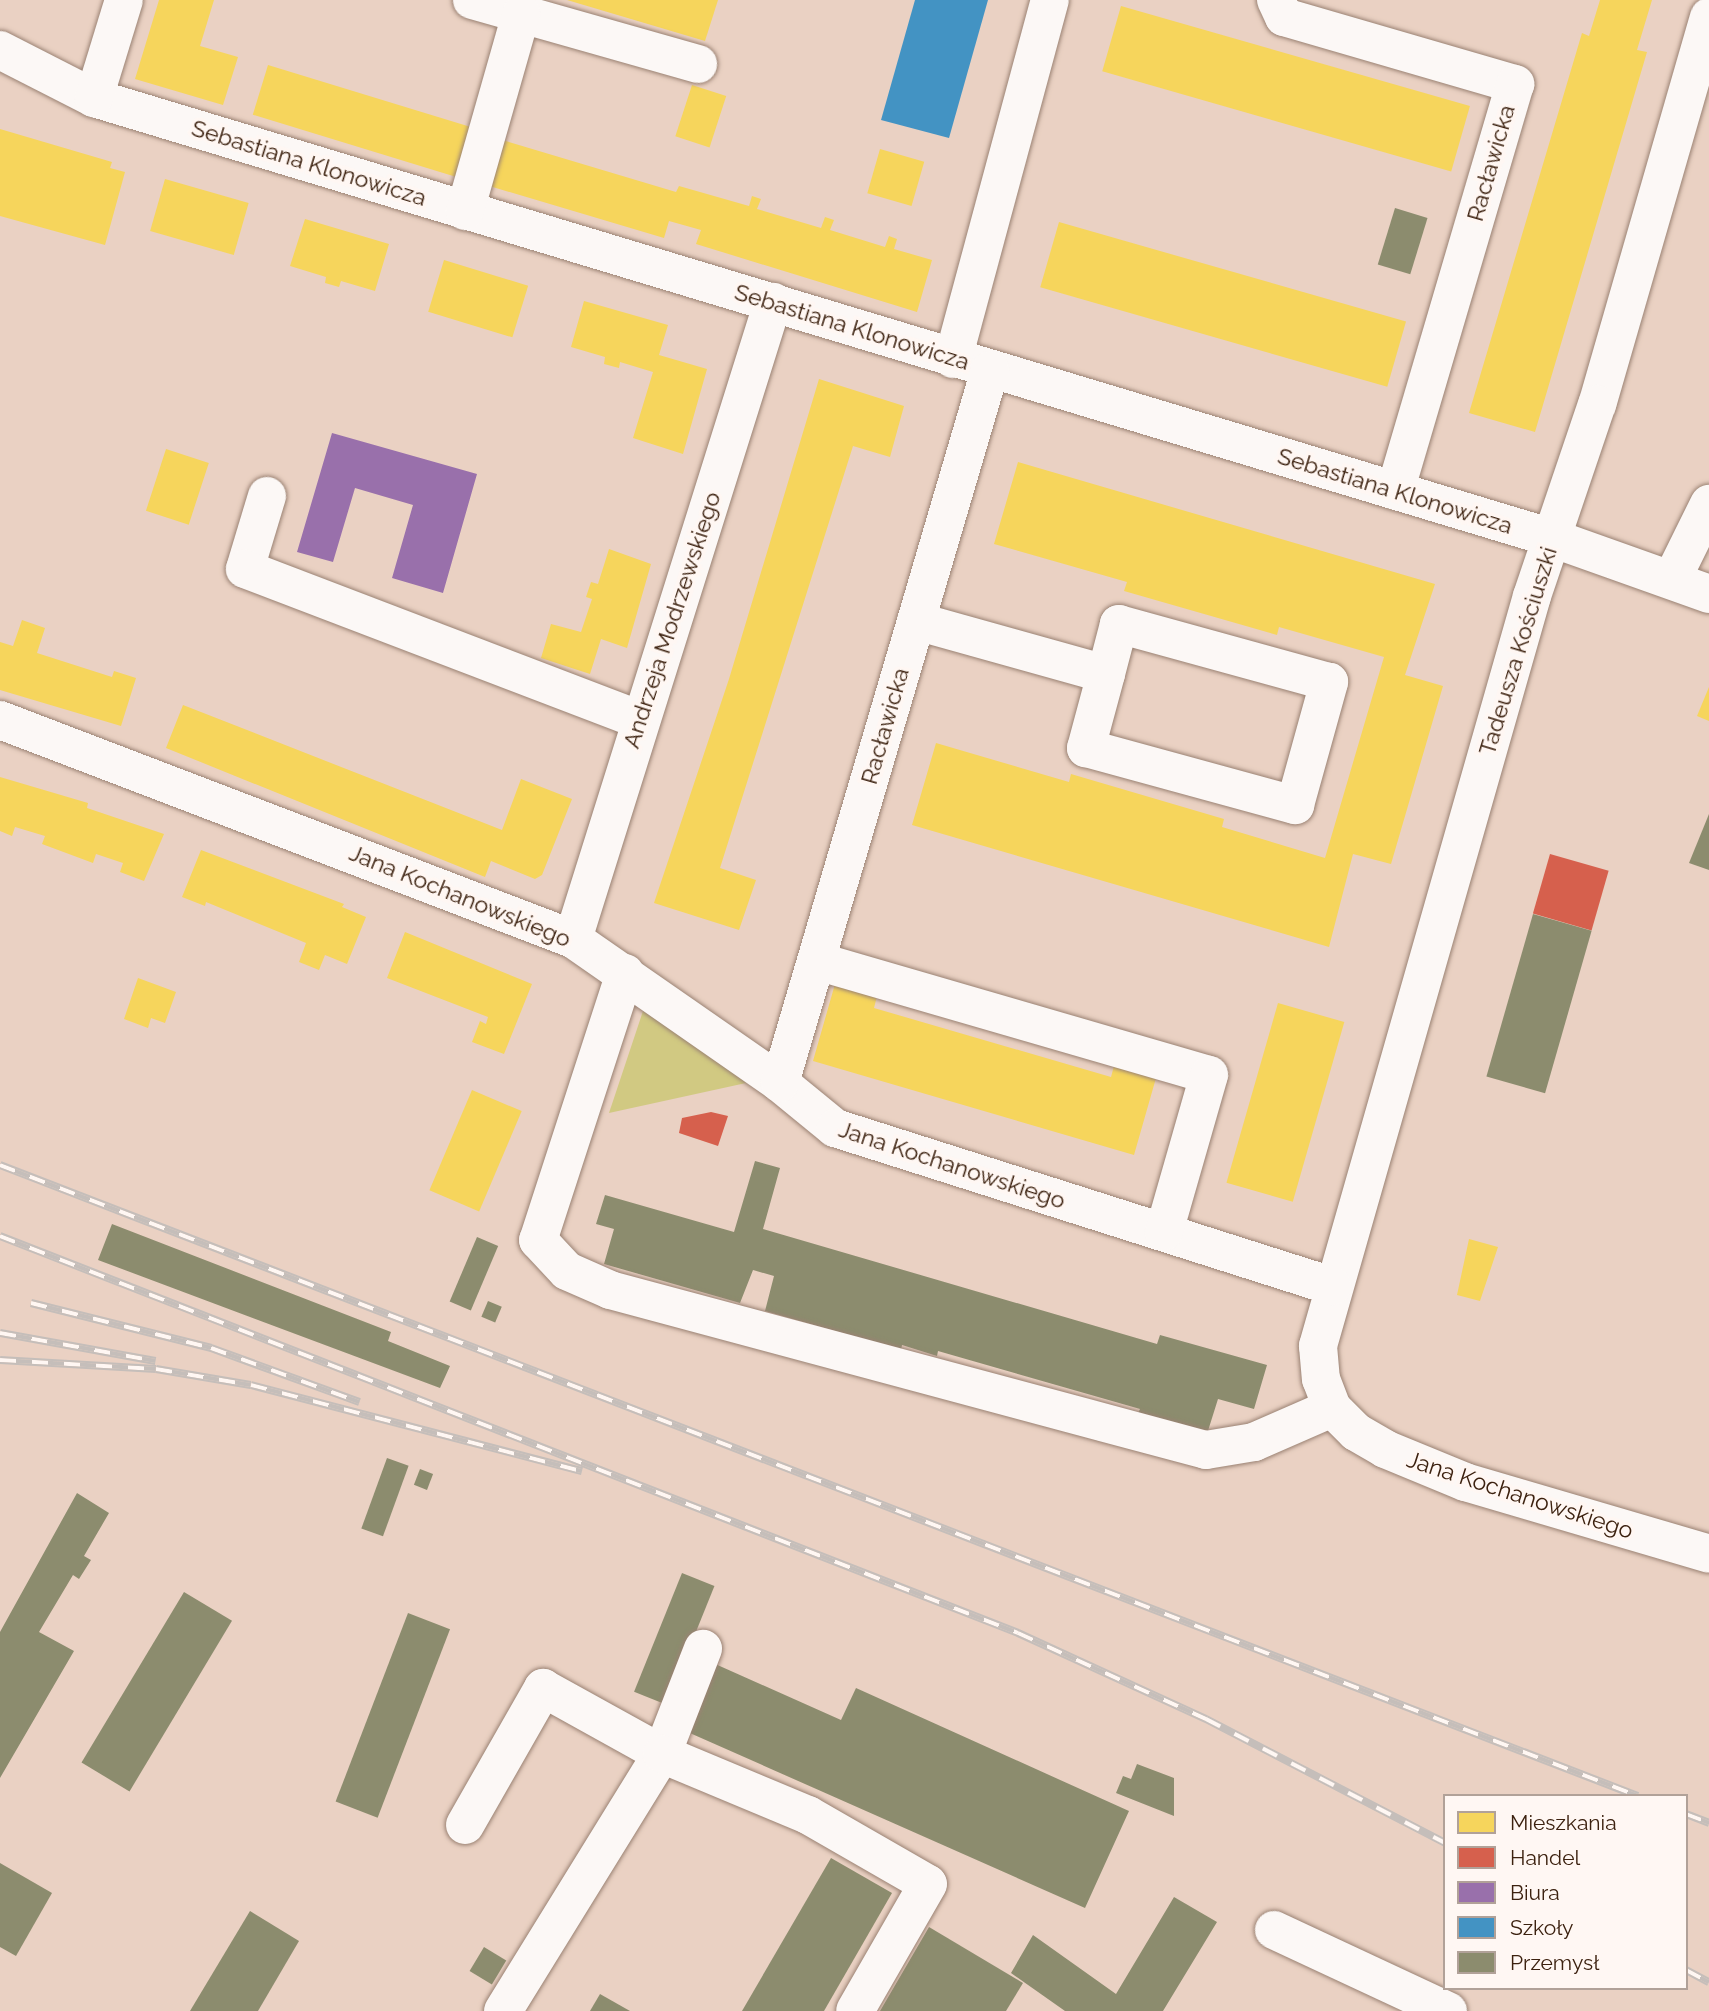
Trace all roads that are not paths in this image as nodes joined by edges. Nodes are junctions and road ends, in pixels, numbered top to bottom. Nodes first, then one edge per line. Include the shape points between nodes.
1 (124, 0) edge
2 (472, 0) edge
3 (1051, 0) edge
4 (1276, 0) edge
5 (521, 14) junction
6 (1709, 17) edge
7 (0, 50) edge
8 (698, 64) dead end
9 (94, 98) junction
10 (465, 211) junction
11 (772, 302) junction
12 (953, 359) junction
13 (990, 370) junction
14 (1395, 491) junction
15 (267, 496) dead end
16 (1709, 504) edge
17 (1552, 538) junction
18 (1672, 579) junction
19 (1709, 594) edge
20 (916, 621) junction
21 (1106, 674) junction
22 (0, 720) edge
23 (640, 720) junction
24 (573, 939) junction
25 (817, 961) junction
26 (625, 973) junction
27 (780, 1083) junction
28 (1164, 1233) junction
29 (1332, 1286) junction
30 (1332, 1408) junction
31 (1709, 1554) edge
32 (703, 1649) dead end
33 (662, 1754) junction
34 (465, 1825) dead end
35 (1274, 1930) dead end
36 (503, 2011) edge
37 (855, 2011) edge
38 (1448, 2011) edge

1 - 9 street
2 - 5 street
3 - 12 street
4 - 14 street, Racławicka via 1284,17 1515,84
5 - 8 street
5 - 10 street
6 - 17 street, Tadeusza Kościuszki via 1597,404
7 - 9 street, Sebastiana Klonowicza
9 - 10 street, Sebastiana Klonowicza
10 - 11 street, Sebastiana Klonowicza
11 - 12 street, Sebastiana Klonowicza
11 - 23 street, Andrzeja Modrzewskiego
12 - 13 street, Sebastiana Klonowicza
13 - 14 street, Sebastiana Klonowicza
13 - 20 street, Racławicka
14 - 17 street, Sebastiana Klonowicza
15 - 23 street via 245,569
16 - 18 street
17 - 18 street, Sebastiana Klonowicza
17 - 29 street, Tadeusza Kościuszki
18 - 19 street, Sebastiana Klonowicza
20 - 21 street
20 - 25 street, Racławicka
21 - 21 street via 1086,748 1295,805 1329,682 1119,624
22 - 24 street, Jana Kochanowskiego
23 - 24 street, Andrzeja Modrzewskiego
24 - 26 street, Jana Kochanowskiego
25 - 27 street, Racławicka
25 - 28 street via 1209,1075
26 - 27 street, Jana Kochanowskiego
26 - 30 street via 538,1240 567,1271 610,1290 1206,1450 1254,1442
27 - 28 street, Jana Kochanowskiego via 835,1128
28 - 29 street, Jana Kochanowskiego
29 - 30 street, Jana Kochanowskiego via 1318,1346 1321,1379
30 - 31 street, Jana Kochanowskiego via 1356,1432 1385,1449 1465,1482
32 - 33 street
33 - 34 street via 543,1688
33 - 36 street
33 - 37 street via 807,1815 928,1884
35 - 38 street

